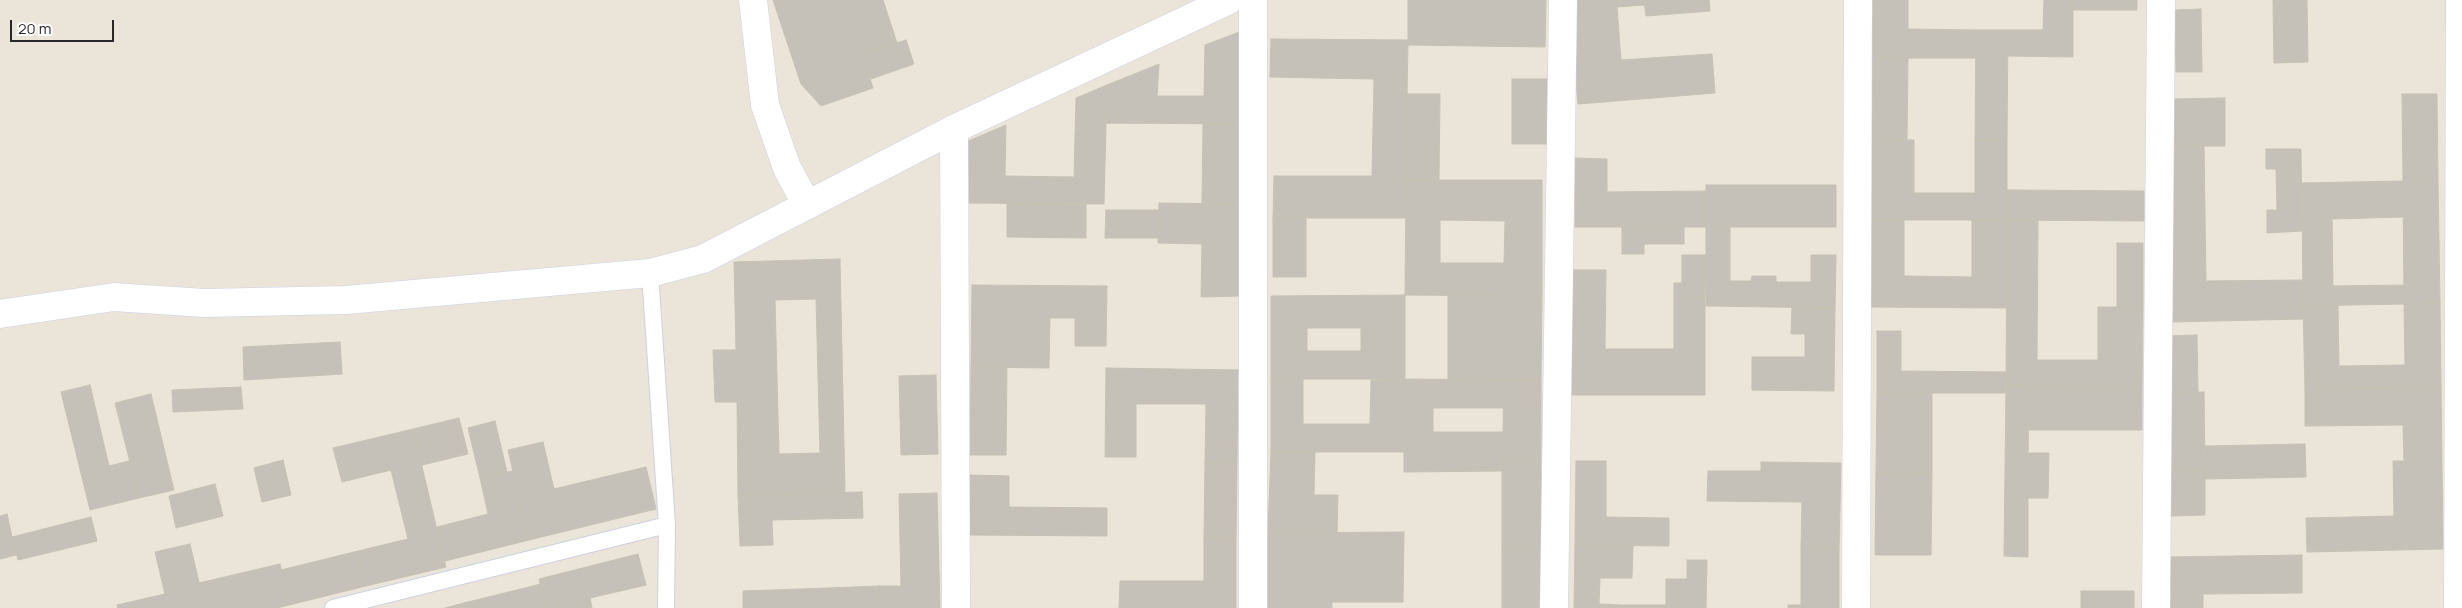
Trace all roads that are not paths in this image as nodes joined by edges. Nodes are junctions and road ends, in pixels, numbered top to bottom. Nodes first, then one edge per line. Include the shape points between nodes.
1 (753, 0) edge
2 (1229, 0) edge
3 (1253, 0) edge
4 (1563, 0) edge
5 (1858, 0) edge
6 (2161, 0) edge
7 (2460, 0) edge
8 (954, 129) junction
9 (807, 205) junction
10 (650, 273) junction
11 (0, 314) edge
12 (667, 525) junction
13 (333, 608) edge
14 (666, 608) edge
15 (956, 608) edge
16 (1253, 608) edge
17 (1554, 608) edge
18 (1856, 608) edge
19 (2156, 608) edge
20 (2458, 608) edge

1 - 9 street via 765,104 787,168
2 - 8 street
3 - 16 street
4 - 17 street
5 - 18 street
6 - 19 street
7 - 20 street
8 - 9 street
8 - 15 street
9 - 10 street via 703,259
10 - 11 street via 346,300 204,303 114,297
10 - 12 lane
12 - 13 lane
12 - 14 lane

